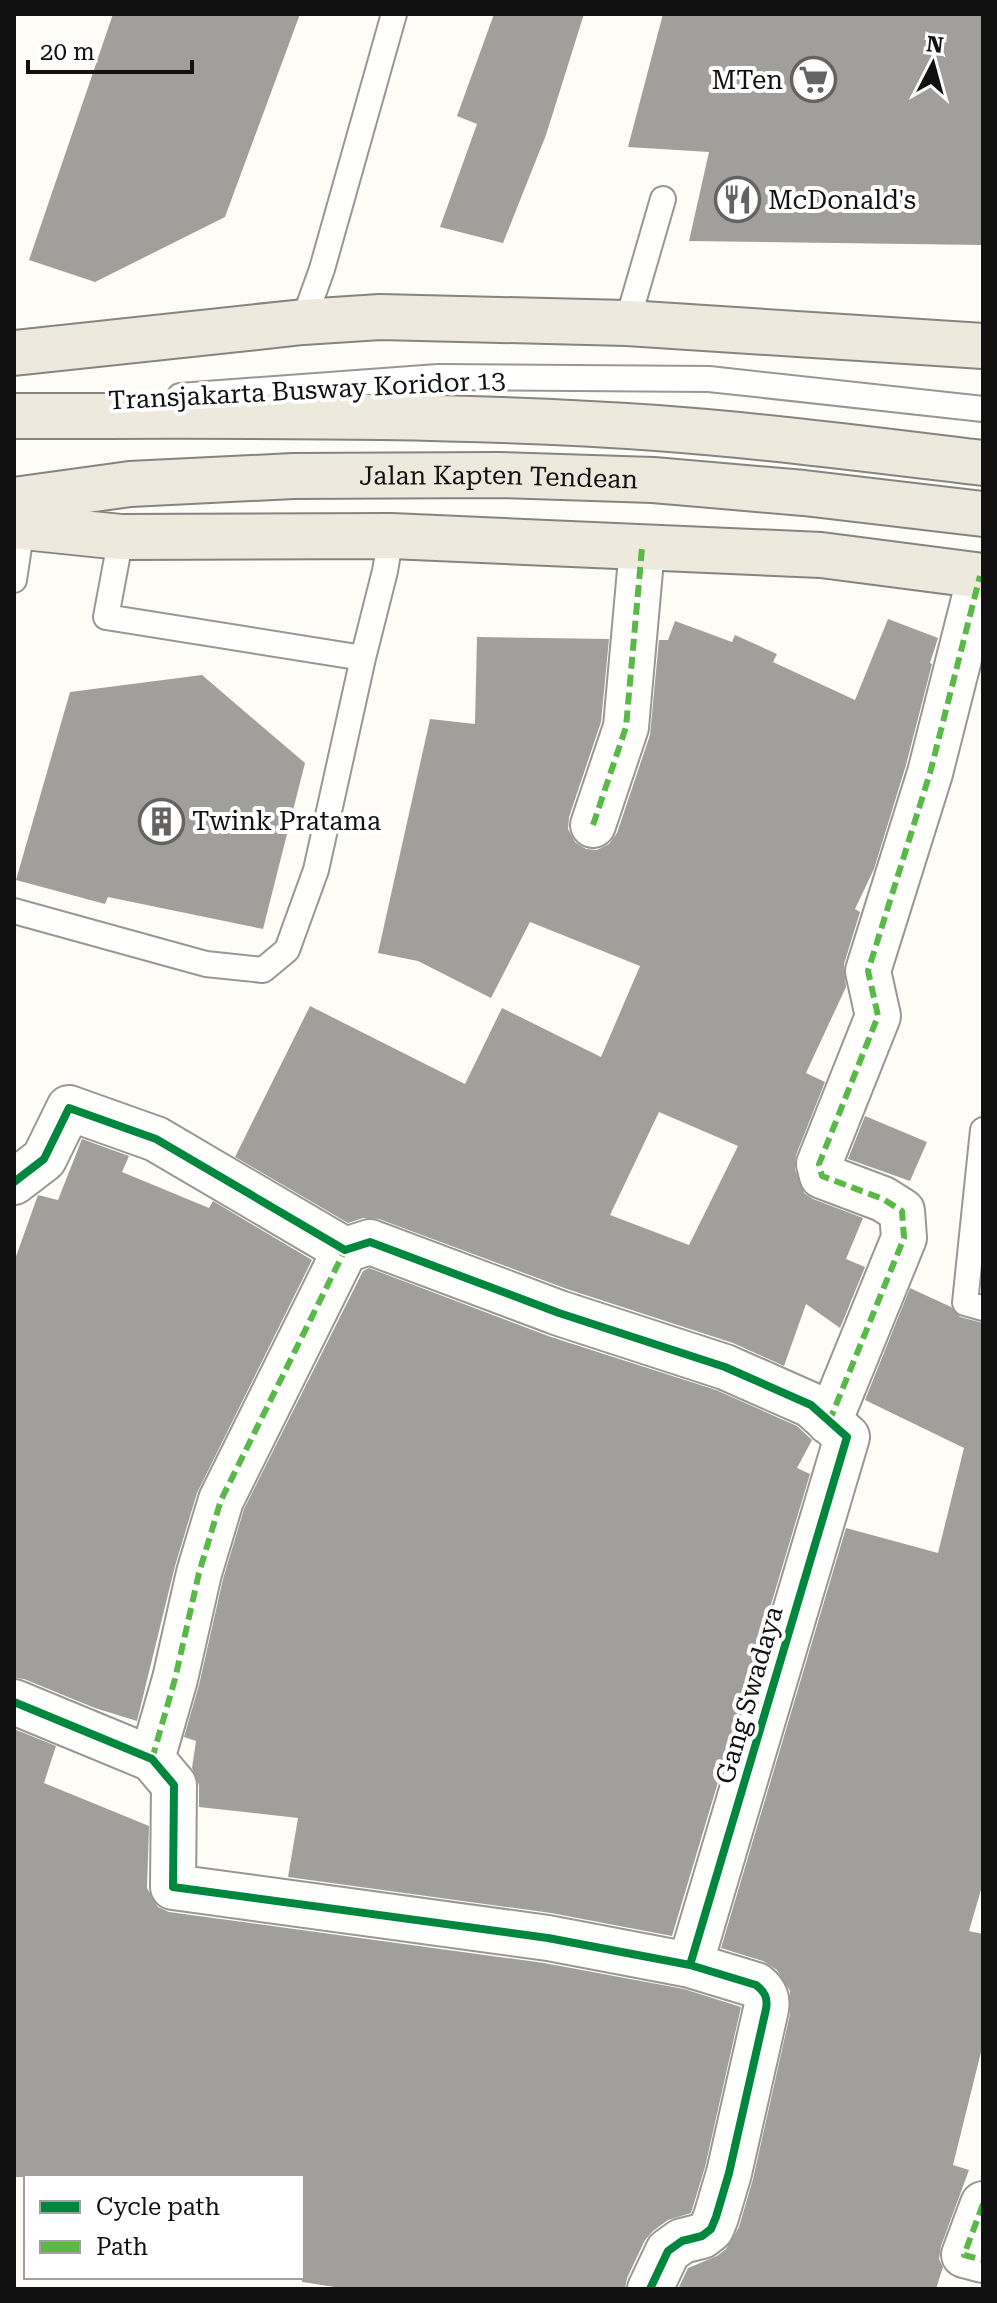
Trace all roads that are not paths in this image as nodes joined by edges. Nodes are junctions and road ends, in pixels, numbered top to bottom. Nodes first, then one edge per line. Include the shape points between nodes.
1 (394, 14) edge
2 (663, 199) dead end
3 (303, 322) junction
4 (627, 323) junction
5 (983, 346) edge
6 (14, 353) edge
7 (14, 408) edge
8 (983, 409) edge
9 (14, 416) edge
10 (983, 463) edge
11 (983, 514) edge
12 (17, 518) edge
13 (391, 536) junction
14 (121, 537) junction
15 (642, 548) junction
16 (982, 576) edge
17 (14, 580) edge
18 (363, 658) junction
19 (593, 825) dead end
20 (14, 911) edge
21 (983, 1130) edge
22 (14, 1182) edge
23 (345, 1250) junction
24 (983, 1308) edge
25 (838, 1430) junction
26 (14, 1702) edge
27 (152, 1759) junction
28 (690, 1965) junction
29 (983, 2204) edge
30 (983, 2260) edge
31 (650, 2289) edge

1 - 3 lane
2 - 4 lane
3 - 4 main road via 380,317
3 - 6 main road
4 - 5 main road
7 - 8 lane, Transjakarta Busway Koridor 13 via 438,377 709,379
9 - 10 main road, Jalan Kapten Tendean via 507,421 672,429
11 - 12 main road, Jalan Kapten Tendean via 668,482 499,475 293,476 130,484
12 - 14 main road
12 - 17 lane
13 - 14 main road
13 - 15 main road
13 - 18 lane
14 - 18 lane via 106,617
15 - 16 main road via 821,555
15 - 19 street via 626,727
16 - 25 street, Gang Swadaya via 930,773 868,971 878,1016 819,1164 822,1176 902,1211 904,1238
18 - 20 lane via 316,870 287,950 263,970 206,964
21 - 24 lane via 965,1303
22 - 23 street via 44,1159 69,1108 156,1139
23 - 25 street via 370,1242 559,1313 725,1367 811,1405
23 - 27 street via 221,1500
25 - 28 street, Gang Swadaya
26 - 27 street
27 - 28 street via 174,1785 173,1887 548,1938
28 - 31 street via 756,1985 768,1999 716,2217 702,2236 668,2251
29 - 30 street via 964,2255

